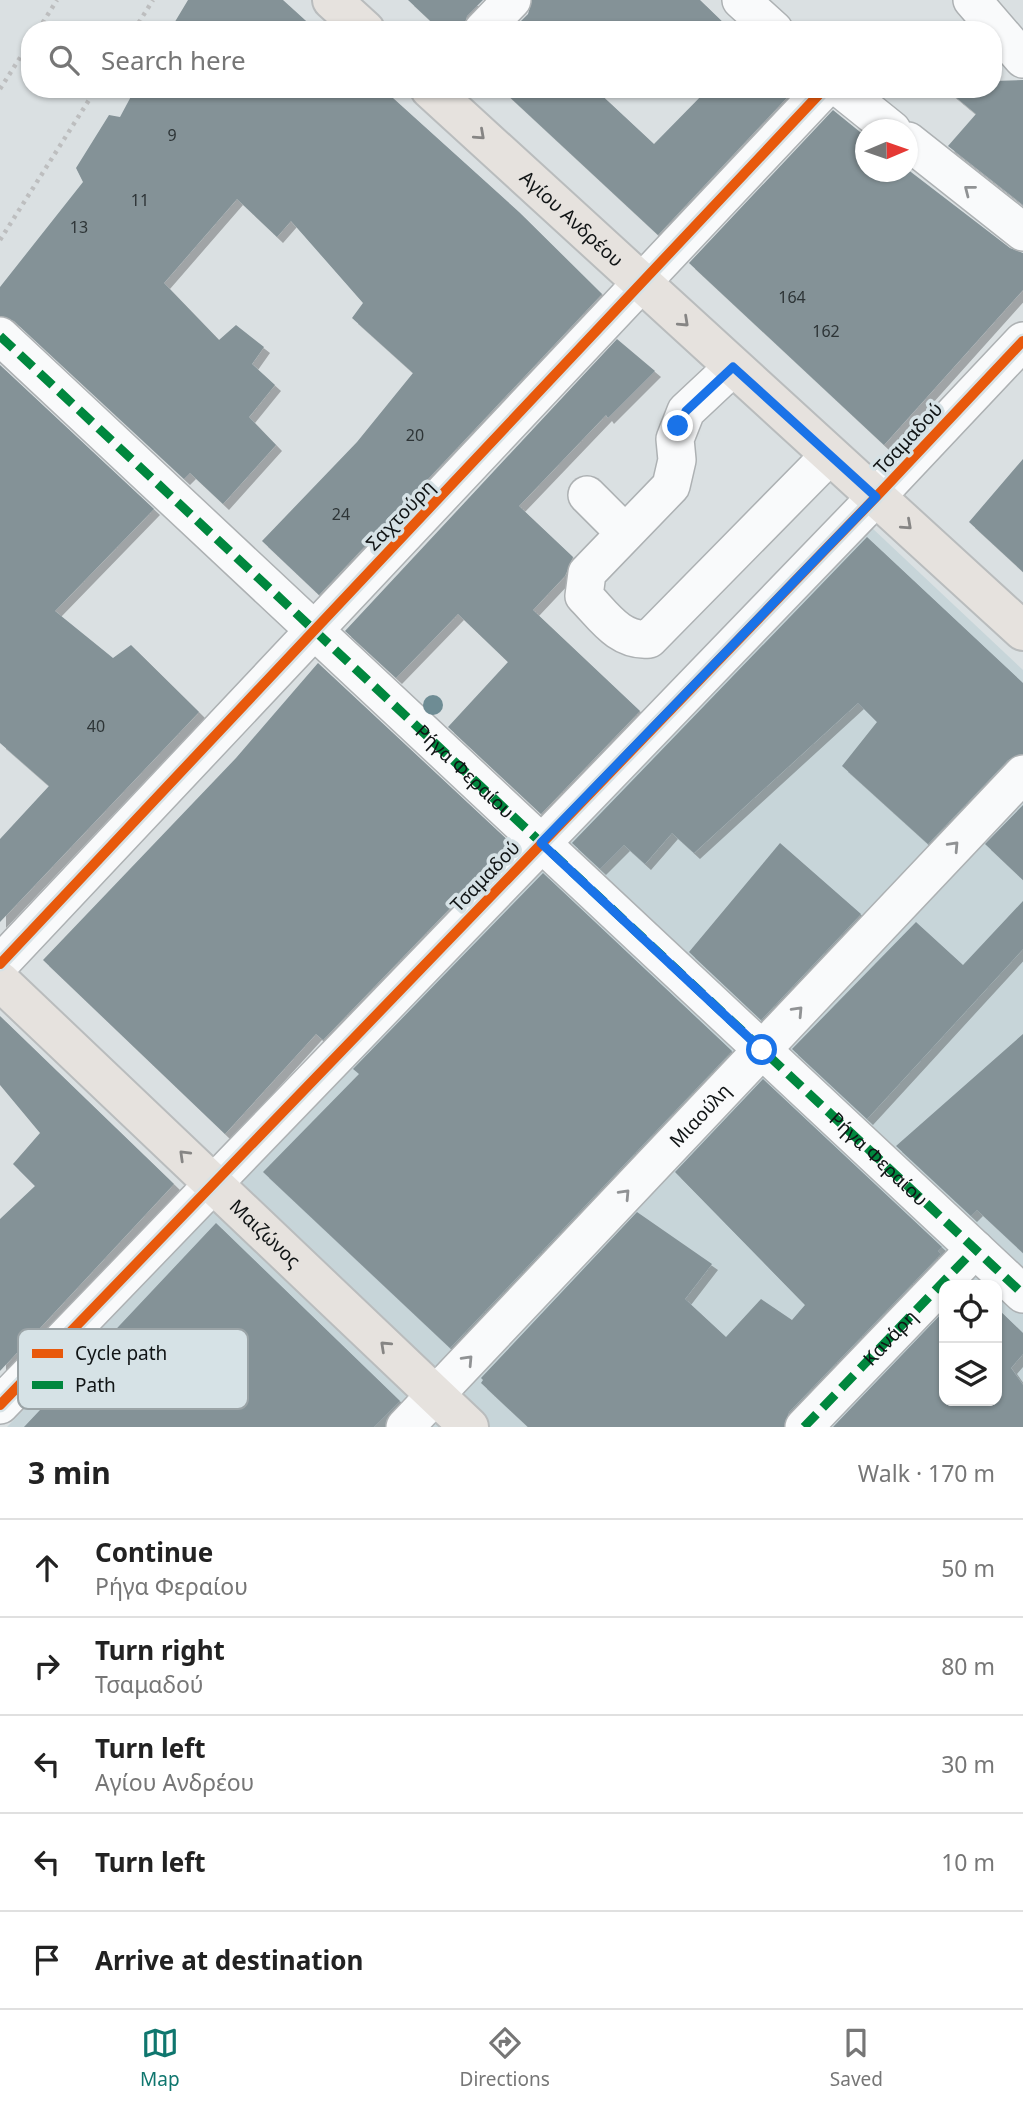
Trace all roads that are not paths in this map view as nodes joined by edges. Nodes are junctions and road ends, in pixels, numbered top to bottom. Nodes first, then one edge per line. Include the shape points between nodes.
1 (332, 0) edge
2 (512, 0) edge
3 (741, 0) edge
4 (972, 0) edge
5 (355, 21) edge
6 (492, 21) edge
7 (764, 21) edge
8 (990, 21) edge
9 (1002, 35) edge
10 (1023, 59) edge
11 (440, 98) edge
12 (816, 98) edge
13 (852, 98) edge
14 (878, 119) edge
15 (918, 149) edge
16 (1023, 232) edge
17 (643, 284) junction
18 (0, 336) edge
19 (1023, 341) edge
20 (733, 367) junction
21 (830, 455) junction
22 (587, 495) dead end
23 (876, 497) junction
24 (625, 533) junction
25 (314, 630) junction
26 (1023, 631) edge
27 (1023, 774) edge
28 (541, 843) junction
29 (0, 964) edge
30 (0, 981) edge
31 (762, 1050) junction
32 (214, 1184) junction
33 (975, 1249) junction
34 (1023, 1294) edge
35 (74, 1329) edge
36 (18, 1386) edge
37 (436, 1394) junction
38 (0, 1405) edge
39 (405, 1427) edge
40 (469, 1427) edge
41 (804, 1427) edge

1 - 5 main road
2 - 6 street
3 - 7 street
4 - 8 street
9 - 10 street
11 -> 17 main road, Αγίου Ανδρέου
12 - 17 street, Σαχτούρη
13 - 14 street
16 -> 15 street
17 -> 20 main road, Αγίου Ανδρέου
17 - 25 street, Σαχτούρη
18 - 25 street, Ρήγα Φεραίου
19 - 23 street, Τσαμαδού
20 - 21 main road, Αγίου Ανδρέου
20 - 24 street via 686,411 678,426 671,486
21 - 23 main road, Αγίου Ανδρέου
21 - 24 street via 649,639 624,637 584,596 587,573
22 - 24 street
23 -> 26 main road, Αγίου Ανδρέου
23 - 28 street, Τσαμαδού
25 - 28 street, Ρήγα Φεραίου
25 - 29 street, Σαχτούρη
31 -> 27 street, Μιαούλη
28 - 31 street, Ρήγα Φεραίου
28 - 32 street, Τσαμαδού
32 -> 30 main road, Μαιζώνος
31 - 33 street, Ρήγα Φεραίου
37 -> 31 street, Μιαούλη
32 - 35 street, Τσαμαδού
37 -> 32 main road, Μαιζώνος
33 - 34 street, Ρήγα Φεραίου
33 - 41 street, Κανάρη
36 - 38 street, Τσαμαδού
37 - 39 street, Μιαούλη
37 - 40 main road, Μαιζώνος

